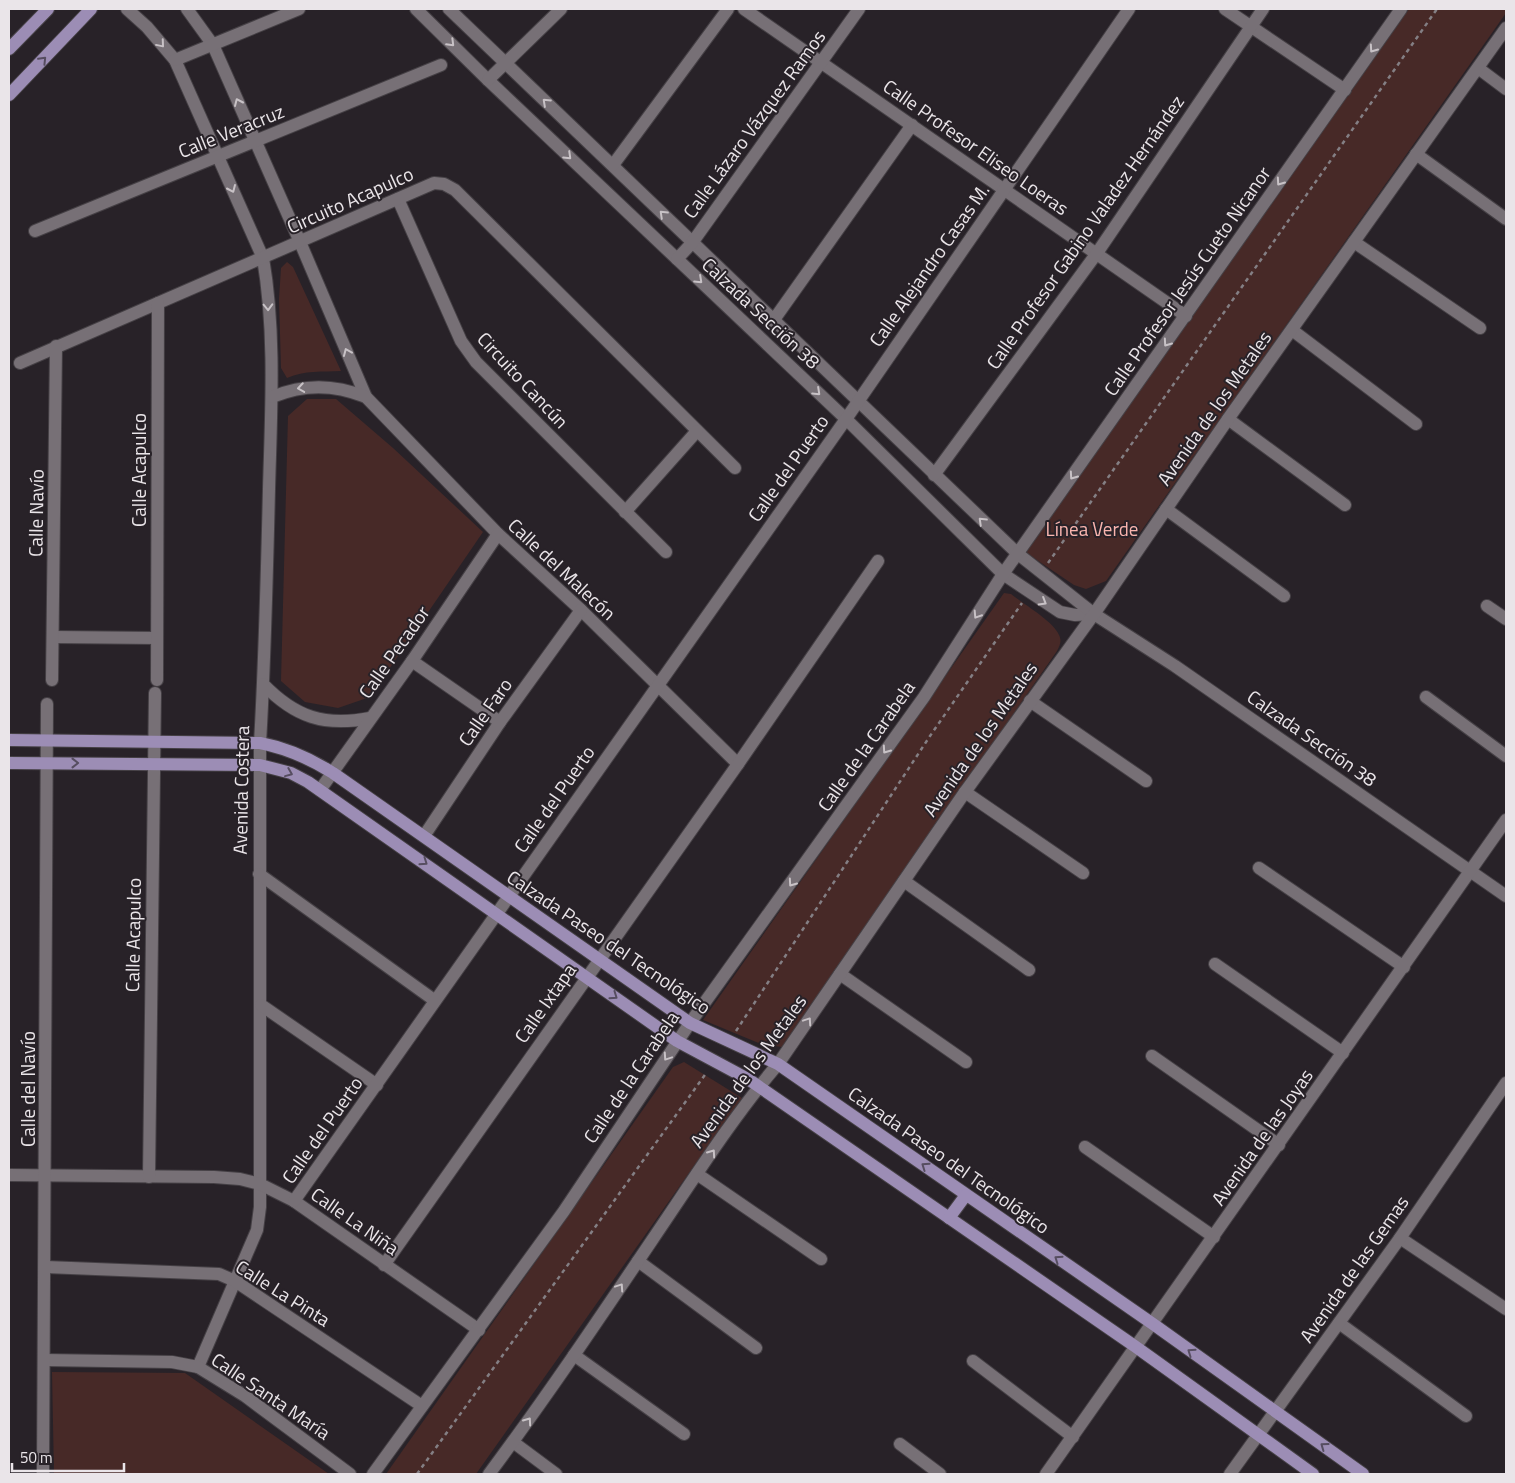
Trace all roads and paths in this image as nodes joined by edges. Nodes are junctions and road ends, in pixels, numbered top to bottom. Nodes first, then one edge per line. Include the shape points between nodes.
1 (48, 9) edge
2 (91, 9) edge
3 (128, 9) edge
4 (187, 9) edge
5 (299, 9) edge
6 (416, 9) edge
7 (449, 9) edge
8 (560, 9) edge
9 (728, 9) edge
10 (744, 9) edge
11 (859, 9) edge
12 (1129, 9) edge
13 (1225, 9) edge
14 (1263, 9) edge
15 (1401, 9) edge
16 (1437, 9) edge
17 (1250, 27) junction
18 (1506, 28) edge
19 (213, 45) junction
20 (9, 48) edge
21 (175, 60) junction
22 (821, 62) junction
23 (505, 64) junction
24 (441, 65) dead end
25 (1478, 68) junction
26 (488, 80) junction
27 (1506, 89) edge
28 (1345, 90) junction
29 (9, 95) edge
30 (912, 125) junction
31 (255, 142) junction
32 (1416, 154) junction
33 (218, 157) junction
34 (613, 165) junction
35 (1005, 189) junction
36 (398, 199) junction
37 (1506, 219) edge
38 (35, 231) dead end
39 (300, 242) junction
40 (1354, 242) junction
41 (692, 243) junction
42 (1096, 253) junction
43 (263, 258) junction
44 (677, 259) junction
45 (158, 303) junction
46 (1186, 316) junction
47 (774, 320) junction
48 (1480, 328) dead end
49 (1292, 330) junction
50 (56, 346) junction
51 (20, 363) dead end
52 (272, 396) junction
53 (366, 397) junction
54 (857, 401) junction
55 (846, 419) junction
56 (1228, 419) junction
57 (1416, 424) dead end
58 (697, 431) junction
59 (735, 468) dead end
60 (934, 475) junction
61 (1345, 505) dead end
62 (1166, 509) junction
63 (625, 512) junction
64 (498, 534) junction
65 (666, 552) dead end
66 (1018, 554) junction
67 (878, 561) dead end
68 (1041, 572) junction
69 (1003, 574) junction
70 (1029, 593) junction
71 (1284, 596) dead end
72 (1487, 606) dead end
73 (581, 610) junction
74 (1094, 614) junction
75 (1506, 619) edge
76 (53, 637) junction
77 (157, 638) junction
78 (412, 661) junction
79 (52, 680) dead end
80 (157, 680) dead end
81 (263, 684) junction
82 (656, 685) junction
83 (155, 693) dead end
84 (1426, 697) dead end
85 (1030, 701) junction
86 (47, 704) dead end
87 (370, 718) junction
88 (500, 722) junction
89 (9, 740) edge
90 (47, 741) junction
91 (154, 741) junction
92 (260, 743) junction
93 (1506, 756) edge
94 (9, 763) edge
95 (154, 763) junction
96 (47, 764) junction
97 (738, 764) junction
98 (260, 765) junction
99 (333, 773) junction
100 (1146, 781) dead end
101 (320, 790) junction
102 (965, 792) junction
103 (1506, 820) edge
104 (424, 836) junction
105 (1259, 868) dead end
106 (1472, 871) junction
107 (1083, 873) dead end
108 (259, 874) junction
109 (904, 881) junction
110 (1506, 896) edge
111 (509, 897) junction
112 (497, 913) junction
113 (598, 960) junction
114 (1215, 964) dead end
115 (1404, 967) junction
116 (1029, 970) dead end
117 (840, 974) junction
118 (586, 977) junction
119 (434, 1000) junction
120 (261, 1005) junction
121 (690, 1023) junction
122 (678, 1041) junction
123 (728, 1041) junction
124 (1343, 1053) junction
125 (1152, 1056) dead end
126 (714, 1061) junction
127 (966, 1062) dead end
128 (778, 1064) junction
129 (1506, 1083) edge
130 (377, 1085) junction
131 (758, 1087) junction
132 (1279, 1145) junction
133 (1085, 1147) dead end
134 (697, 1174) junction
135 (9, 1175) edge
136 (46, 1176) junction
137 (149, 1177) junction
138 (260, 1184) junction
139 (966, 1195) junction
140 (294, 1201) junction
141 (949, 1218) junction
142 (1214, 1237) junction
143 (1400, 1238) junction
144 (821, 1259) dead end
145 (638, 1261) junction
146 (384, 1265) junction
147 (46, 1267) junction
148 (235, 1281) junction
149 (1506, 1309) edge
150 (1153, 1324) junction
151 (1339, 1324) junction
152 (479, 1330) junction
153 (1136, 1347) junction
154 (756, 1348) dead end
155 (574, 1355) junction
156 (45, 1360) junction
157 (973, 1361) dead end
158 (198, 1368) junction
159 (422, 1406) junction
160 (1275, 1411) junction
161 (1466, 1416) dead end
162 (684, 1434) dead end
163 (1258, 1436) junction
164 (1073, 1437) junction
165 (513, 1442) junction
166 (900, 1444) dead end
167 (43, 1474) edge
168 (350, 1474) edge
169 (373, 1474) edge
170 (417, 1474) edge
171 (490, 1474) edge
172 (556, 1474) edge
173 (940, 1474) edge
174 (1046, 1474) edge
175 (1230, 1474) edge
176 (1313, 1474) edge
177 (1363, 1474) edge

1 - 20 main road
29 -> 2 main road
3 -> 21 street, Avenida Costera
4 - 19 street
5 - 19 street
6 -> 26 street, Calzada Sección 38
7 - 23 street, Calzada Sección 38
8 - 23 street
9 - 34 street
10 - 22 street, Calle Profesor Eliseo Loeras
11 - 22 street, Calle Lázaro Vázquez Ramos
12 - 35 street, Calle Alejandro Casas M.
13 - 17 street
14 - 17 street, Calle Profesor Gabino Valadez Hernández
15 -> 28 street, Calle Profesor Jesús Cueto Nicanor
16 - 68 path
17 - 28 street
17 - 42 street, Calle Profesor Gabino Valadez Hernández
18 - 25 street, Avenida de los Metales
19 - 21 street
31 -> 19 street
21 - 33 street, Avenida Costera
22 - 30 street, Calle Profesor Eliseo Loeras
22 - 41 street, Calle Lázaro Vázquez Ramos
23 - 26 street
34 -> 23 street, Calzada Sección 38
24 - 31 street, Calle Veracruz
25 - 27 street
25 - 32 street, Avenida de los Metales
26 -> 44 street, Calzada Sección 38
28 -> 46 street, Calle Profesor Jesús Cueto Nicanor
30 - 35 street, Calle Profesor Eliseo Loeras
30 - 47 street
31 - 33 street, Calle Veracruz
31 - 39 street
32 - 37 street
32 - 40 street, Avenida de los Metales
33 - 38 street, Calle Veracruz
33 -> 43 street, Avenida Costera
41 -> 34 street, Calzada Sección 38
35 - 42 street, Calle Profesor Eliseo Loeras
35 - 54 street, Calle Alejandro Casas M.
36 - 39 street, Circuito Acapulco
36 - 58 street, Circuito Acapulco via 434,183 455,190
36 - 63 street, Circuito Cancún via 461,341 476,362
39 - 43 street, Circuito Acapulco
53 -> 39 street
40 - 48 street
40 - 49 street, Avenida de los Metales
41 - 44 street, Calle Lázaro Vázquez Ramos
41 - 47 street, Calzada Sección 38
42 - 46 street, Calle Profesor Eliseo Loeras
42 - 60 street, Calle Profesor Gabino Valadez Hernández
43 - 45 street, Circuito Acapulco
43 -> 52 street, Avenida Costera
44 -> 55 street, Calzada Sección 38
45 - 50 street, Circuito Acapulco
45 - 77 street, Calle Acapulco
46 -> 66 street, Calle Profesor Jesús Cueto Nicanor
47 - 54 street, Calzada Sección 38
49 - 56 street, Avenida de los Metales
49 - 57 street
50 - 51 street, Circuito Acapulco
50 - 76 street, Calle Navío
53 -> 52 street via 319,386
52 - 81 street, Avenida Costera
53 - 64 street, Calle del Malecón
54 - 55 street, Calle Alejandro Casas M.
54 - 60 street, Calzada Sección 38
55 - 69 street, Calzada Sección 38
55 - 82 street, Calle del Puerto
56 - 61 street
56 - 62 street, Avenida de los Metales
58 - 59 street
58 - 63 street
66 -> 60 street, Calzada Sección 38
62 - 71 street
62 - 74 street, Avenida de los Metales
63 - 65 street, Circuito Cancún
64 - 73 street, Calle del Malecón
64 - 78 street, Calle Pecador
66 - 68 street, Calzada Sección 38
66 - 69 street, Calle Profesor Jesús Cueto Nicanor
67 - 97 street, Calle Ixtapa
68 - 74 street, Calzada Sección 38
69 - 70 street, Calzada Sección 38
69 -> 121 street, Calle de la Carabela via 924,697
70 -> 74 street, Calzada Sección 38 via 1060,612
70 - 123 path
72 - 75 street
73 - 82 street, Calle del Malecón
73 - 88 street, Calle Faro
74 - 85 street, Avenida de los Metales
74 - 106 street, Calzada Sección 38
76 - 77 street
76 - 79 street, Calle Navío
77 - 80 street, Calle Acapulco
78 - 87 street, Calle Pecador
78 - 88 street
81 - 87 street via 293,710 312,718 351,722
81 - 92 street, Avenida Costera
82 - 97 street, Calle del Malecón
82 - 111 street, Calle del Puerto
83 - 91 street, Calle Acapulco
84 - 93 street
85 - 100 street
85 - 102 street, Avenida de los Metales
86 - 90 street, Calle del Navío
87 - 99 street, Calle Pecador
88 - 104 street, Calle Faro
89 - 90 main road, Calzada Paseo del Tecnológico
90 - 91 main road, Calzada Paseo del Tecnológico
90 - 96 street, Calle del Navío
91 - 92 main road, Calzada Paseo del Tecnológico
91 - 95 street, Calle Acapulco
92 - 98 street, Avenida Costera
92 - 99 main road, Calzada Paseo del Tecnológico via 295,752
94 - 96 main road, Calzada Paseo del Tecnológico
96 -> 95 main road, Calzada Paseo del Tecnológico
95 - 98 main road, Calzada Paseo del Tecnológico
95 - 137 street, Calle Acapulco
96 - 136 street, Calle del Navío
97 - 113 street, Calle Ixtapa
98 -> 101 main road, Calzada Paseo del Tecnológico via 291,773
98 - 108 street, Avenida Costera
99 - 101 street, Calle Pecador
99 - 104 main road, Calzada Paseo del Tecnológico
101 -> 112 main road, Calzada Paseo del Tecnológico
102 - 107 street
102 - 109 street, Avenida de los Metales
103 - 106 street, Avenida de las Joyas
104 - 111 main road, Calzada Paseo del Tecnológico
105 - 115 street
106 - 110 street, Calzada Sección 38
106 - 115 street, Avenida de las Joyas
108 - 119 street
108 - 120 street, Avenida Costera
109 - 116 street
109 - 117 street, Avenida de los Metales
111 - 112 street, Calle del Puerto
111 - 113 main road, Calzada Paseo del Tecnológico
112 - 118 main road, Calzada Paseo del Tecnológico
112 - 119 street, Calle del Puerto
113 - 118 street, Calle Ixtapa
113 - 121 main road, Calzada Paseo del Tecnológico
114 - 124 street
115 - 124 street, Avenida de las Joyas
117 - 127 street
128 -> 117 street, Avenida de los Metales
118 -> 122 main road, Calzada Paseo del Tecnológico
118 - 146 street, Calle Ixtapa
119 - 130 street, Calle del Puerto
120 - 130 street
120 - 138 street, Avenida Costera
121 - 122 street, Calle de la Carabela
121 - 123 main road, Calzada Paseo del Tecnológico
122 - 126 main road, Calzada Paseo del Tecnológico
122 -> 152 street, Calle de la Carabela via 564,1211
123 - 128 main road, Calzada Paseo del Tecnológico
124 - 132 street, Avenida de las Joyas
125 - 132 street
126 - 131 main road, Calzada Paseo del Tecnológico
126 - 170 path
128 - 131 street, Avenida de los Metales
139 -> 128 main road, Calzada Paseo del Tecnológico
129 - 143 street, Avenida de las Gemas
130 - 140 street, Calle del Puerto
134 -> 131 street, Avenida de los Metales
131 - 141 main road, Calzada Paseo del Tecnológico
132 - 142 street, Avenida de las Joyas
133 - 142 street
134 - 144 street
134 - 145 street, Avenida de los Metales
135 - 136 street, Calle La Niña
136 - 137 street, Calle La Niña
136 - 147 street, Calle del Navío
137 - 138 street, Calle La Niña via 214,1177
138 - 140 street, Calle La Niña
138 - 148 street, Calle del Puerto via 257,1230
139 - 141 main road
150 -> 139 main road, Calzada Paseo del Tecnológico
140 - 146 street, Calle La Niña
141 - 153 main road, Calzada Paseo del Tecnológico
142 - 150 street, Avenida de las Joyas
143 - 149 street
143 - 151 street, Avenida de las Gemas
145 - 154 street
155 -> 145 street, Avenida de los Metales
146 - 152 street, Calle La Niña
147 - 148 street, Calle La Pinta via 204,1272
147 - 156 street, Calle del Navío
148 - 158 street, Calle del Puerto
148 - 159 street, Calle La Pinta
150 - 153 street, Avenida de las Joyas
160 -> 150 main road, Calzada Paseo del Tecnológico
151 - 160 street, Avenida de las Gemas
151 - 161 street
152 - 159 street, Calle de la Carabela
153 - 163 main road, Calzada Paseo del Tecnológico
153 - 164 street, Avenida de las Joyas
155 - 162 street
165 -> 155 street, Avenida de los Metales
156 - 158 street, Calle Santa María via 172,1362
156 - 167 street, Calle del Navío
157 - 164 street
158 - 168 street, Calle Santa María via 245,1396
159 - 169 street, Calle de la Carabela
160 - 163 street, Avenida de las Gemas
177 -> 160 main road, Calzada Paseo del Tecnológico
163 - 175 street, Avenida de las Gemas
163 - 176 main road, Calzada Paseo del Tecnológico
164 - 174 street, Avenida de las Joyas
165 - 171 street, Avenida de los Metales
165 - 172 street
166 - 173 street

